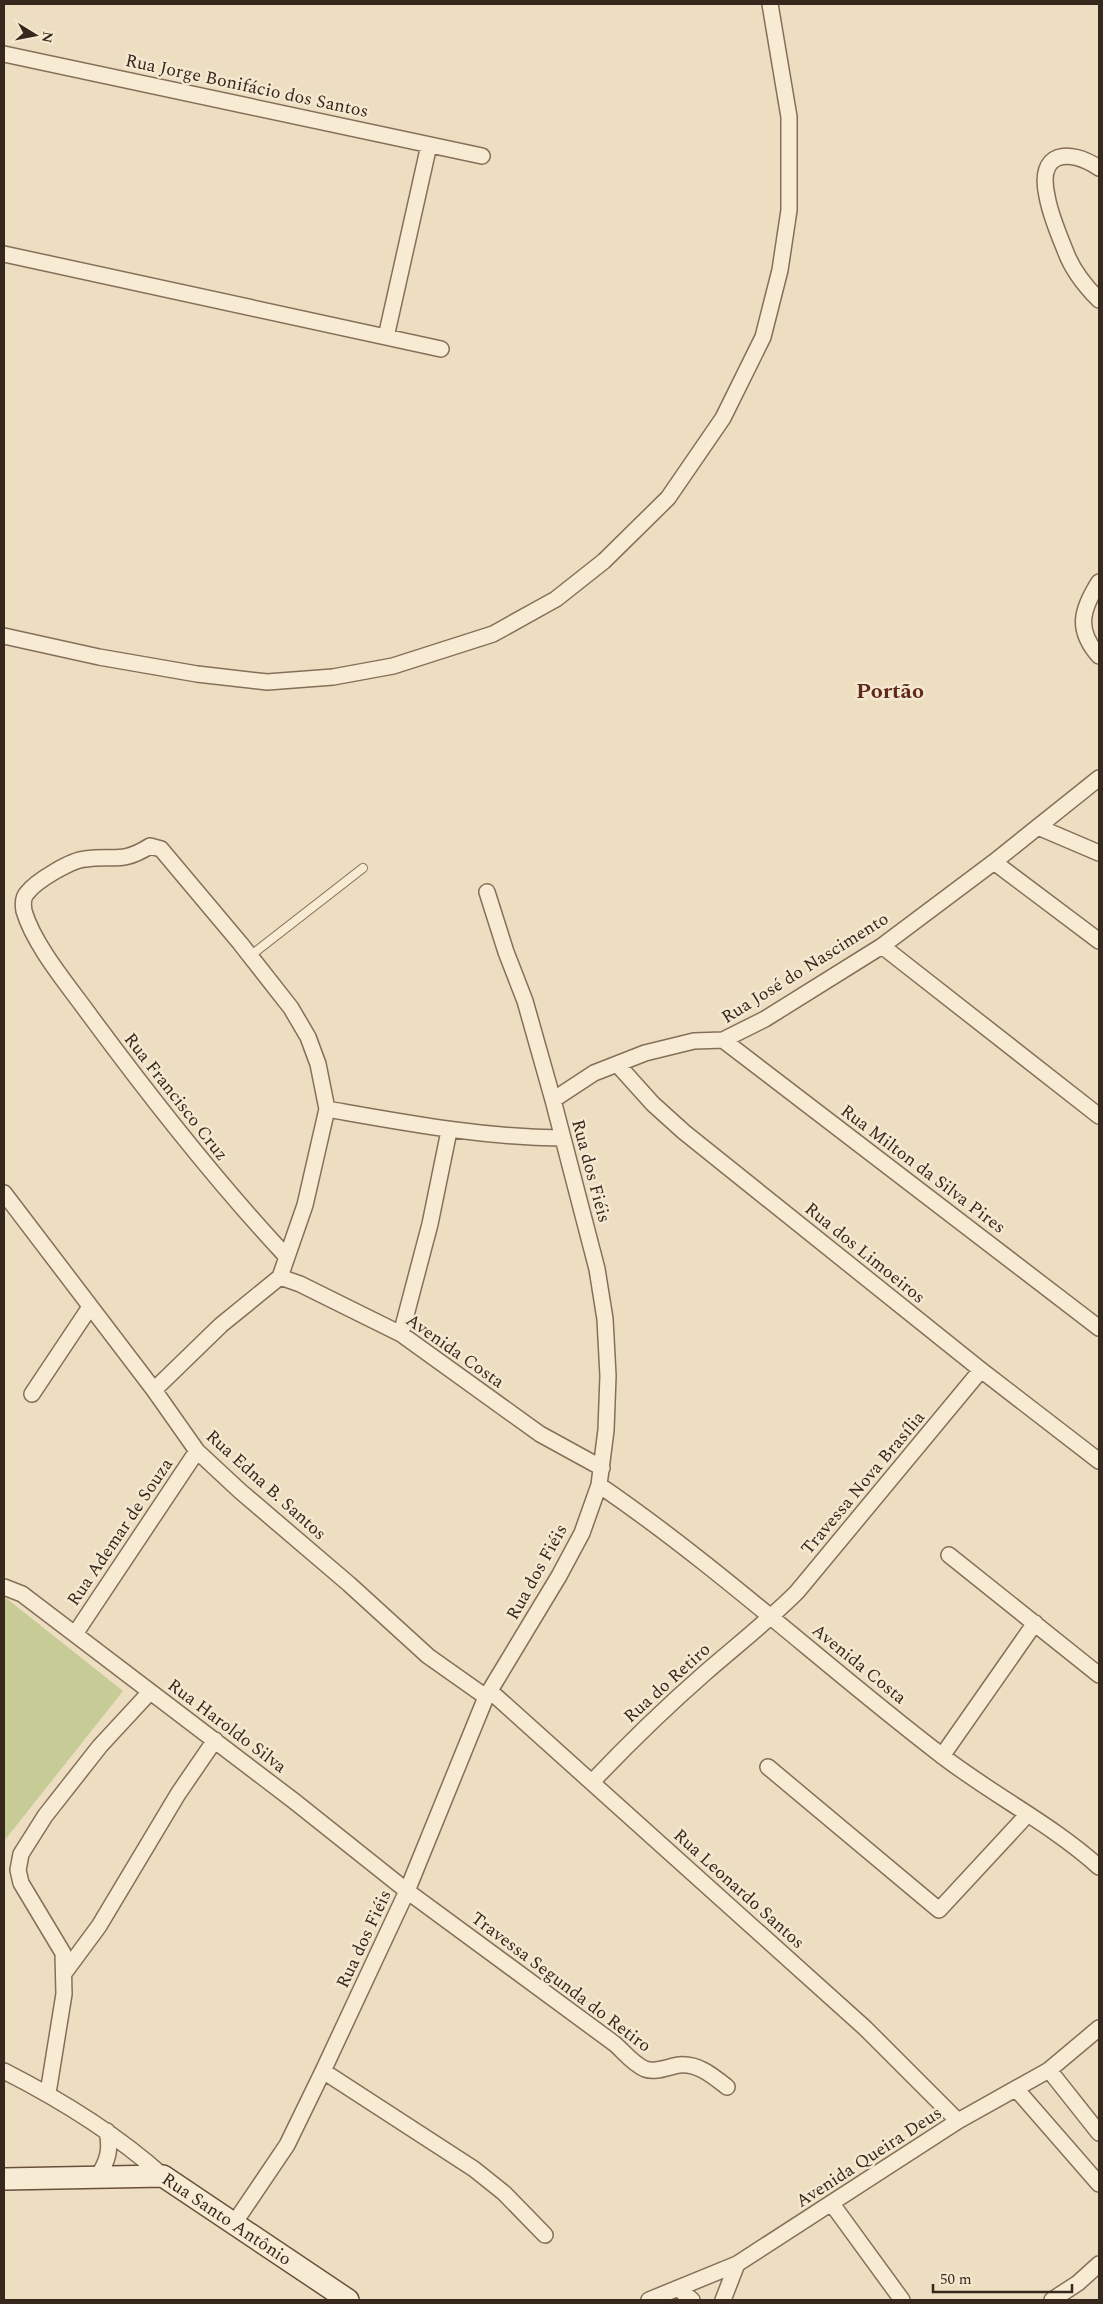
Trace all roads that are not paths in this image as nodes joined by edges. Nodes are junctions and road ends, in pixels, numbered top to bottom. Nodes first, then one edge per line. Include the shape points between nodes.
1 (770, 4) edge
2 (4, 54) edge
3 (429, 145) junction
4 (482, 156) dead end
5 (1093, 164) edge
6 (4, 254) edge
7 (1099, 300) edge
8 (386, 337) junction
9 (441, 349) dead end
10 (1099, 582) edge
11 (4, 636) edge
12 (1099, 656) edge
13 (1099, 778) edge
14 (1038, 827) junction
15 (1099, 853) edge
16 (994, 862) junction
17 (363, 868) dead end
18 (488, 892) dead end
19 (1099, 941) edge
20 (882, 946) junction
21 (250, 956) junction
22 (724, 1040) junction
23 (617, 1064) junction
24 (553, 1100) junction
25 (326, 1109) junction
26 (1099, 1116) edge
27 (449, 1131) junction
28 (561, 1138) junction
29 (4, 1193) edge
30 (286, 1256) junction
31 (280, 1277) junction
32 (90, 1307) junction
33 (1099, 1328) edge
34 (401, 1334) junction
35 (981, 1370) junction
36 (154, 1390) junction
37 (32, 1394) dead end
38 (197, 1451) junction
39 (1099, 1461) edge
40 (602, 1468) junction
41 (599, 1485) junction
42 (949, 1555) dead end
43 (4, 1586) edge
44 (771, 1618) junction
45 (1035, 1623) junction
46 (75, 1634) junction
47 (1099, 1674) edge
48 (150, 1692) junction
49 (488, 1694) junction
50 (215, 1740) junction
51 (942, 1756) junction
52 (768, 1766) dead end
53 (592, 1782) junction
54 (1027, 1815) junction
55 (1099, 1867) edge
56 (407, 1891) junction
57 (65, 1972) junction
58 (1099, 2028) edge
59 (1049, 2070) junction
60 (4, 2071) edge
61 (323, 2072) junction
62 (727, 2087) dead end
63 (1017, 2090) junction
64 (48, 2093) junction
65 (958, 2121) junction
66 (107, 2131) junction
67 (1099, 2133) edge
68 (98, 2176) junction
69 (164, 2176) junction
70 (4, 2179) edge
71 (1099, 2184) edge
72 (832, 2204) junction
73 (234, 2222) junction
74 (545, 2235) dead end
75 (737, 2264) junction
76 (1099, 2264) edge
77 (679, 2289) junction
78 (348, 2300) edge
79 (650, 2300) edge
80 (692, 2300) edge
81 (723, 2300) edge
82 (902, 2300) edge
83 (1052, 2300) edge

1 - 11 street via 788,118 789,210 780,270 763,337 723,418 668,498 604,561 556,599 493,634 394,666 333,677 267,682 197,674
2 - 3 street, Rua Jorge Bonifácio dos Santos
3 - 4 street, Rua Jorge Bonifácio dos Santos
3 - 8 street
5 - 7 street via 1068,155 1057,157 1046,175 1046,195 1065,252 1084,284
6 - 8 street
8 - 9 street
10 - 12 street via 1086,603 1083,626
13 - 14 street, Rua José do Nascimento
14 - 15 street
14 - 16 street, Rua José do Nascimento
16 - 19 street
16 - 20 street, Rua José do Nascimento
17 - 21 lane
18 - 24 street, Rua dos Fiéis via 525,1001
20 - 22 street, Rua José do Nascimento via 765,1019
20 - 26 street
21 - 25 street via 308,1037 318,1064
21 - 30 street, Rua Francisco Cruz via 171,859 161,849 150,846 129,858 75,861 40,882 23,900 24,910 45,954 137,1079 189,1146
22 - 23 street, Rua José do Nascimento via 694,1041
22 - 33 street, Rua Milton da Silva Pires
23 - 24 street, Rua José do Nascimento via 594,1073
23 - 35 street, Rua dos Limoeiros via 684,1132
24 - 28 street, Rua dos Fiéis
25 - 27 street
25 - 30 street via 305,1205
27 - 28 street
27 - 34 street via 430,1224
28 - 40 street, Rua dos Fiéis via 597,1269 605,1319 608,1376
29 - 32 street, Rua Edna B. Santos
30 - 31 street
31 - 34 street, Avenida Costa via 316,1291
31 - 36 street via 221,1325
32 - 36 street, Rua Edna B. Santos
32 - 37 street
34 - 40 street, Avenida Costa via 540,1434
35 - 39 street, Rua dos Limoeiros
35 - 44 street, Travessa Nova Brasília
36 - 38 street, Rua Edna B. Santos
38 - 46 street, Rua Ademar de Souza
38 - 49 street, Rua Edna B. Santos via 428,1656
40 - 41 street, Rua dos Fiéis
41 - 44 street, Avenida Costa via 696,1555
41 - 49 street, Rua dos Fiéis via 582,1533 564,1568
42 - 45 street
43 - 46 street, Rua Haroldo Silva via 22,1594
44 - 51 street, Avenida Costa
44 - 53 street, Rua do Retiro via 661,1712
45 - 47 street
45 - 51 street
46 - 48 street, Rua Haroldo Silva
48 - 50 street, Rua Haroldo Silva
48 - 57 street via 77,1773 21,1854 18,1870 21,1883 63,1954
49 - 53 street, Rua Leonardo Santos
49 - 56 street, Rua dos Fiéis
50 - 56 street, Rua Haroldo Silva
50 - 57 street via 178,1794 99,1926
51 - 54 street, Avenida Costa
52 - 54 street via 938,1910
53 - 65 street, Rua Leonardo Santos via 866,2028
54 - 55 street, Avenida Costa
56 - 61 street, Rua dos Fiéis
56 - 62 street, Travessa Segunda do Retiro via 574,2012 645,2069 680,2065 696,2067
57 - 64 street
58 - 59 street, Avenida Queira Deus
59 - 63 street, Avenida Queira Deus
59 - 67 street
60 - 64 street
61 - 73 street, Rua dos Fiéis via 286,2145
61 - 74 street via 474,2169 504,2193
63 - 65 street, Avenida Queira Deus
63 - 71 street
64 - 66 street
65 - 72 street, Avenida Queira Deus
66 - 68 street via 110,2144 107,2162
66 - 69 street
68 - 69 street, Rua Santo Antônio
68 - 70 street, Rua Santo Antônio
69 - 73 street, Rua Santo Antônio
72 - 75 street, Avenida Queira Deus
72 - 82 street
73 - 78 street, Rua Santo Antônio
75 - 77 street, Avenida Queira Deus
75 - 81 street
76 - 83 street
77 - 79 street, Avenida Queira Deus
77 - 80 street

